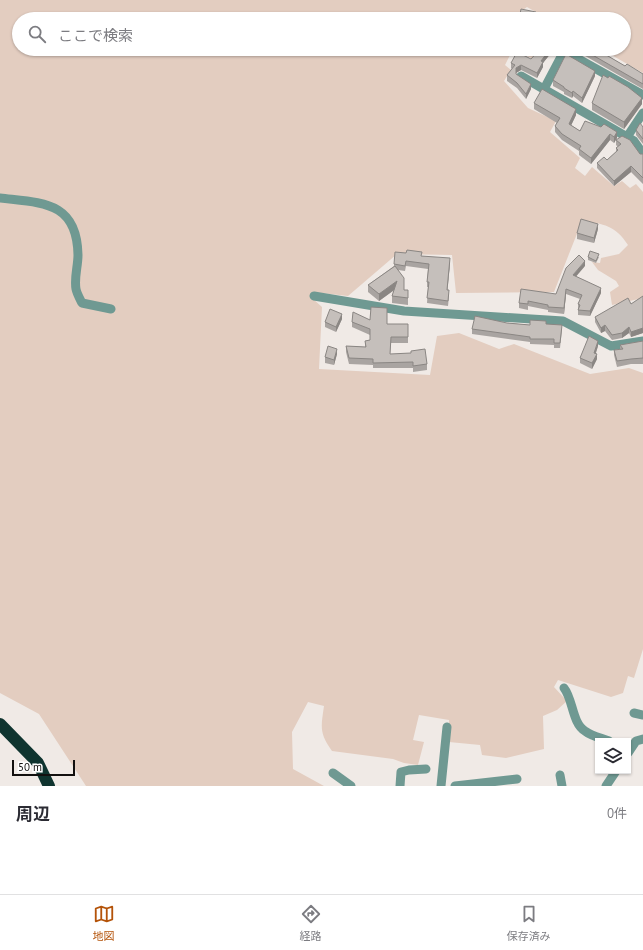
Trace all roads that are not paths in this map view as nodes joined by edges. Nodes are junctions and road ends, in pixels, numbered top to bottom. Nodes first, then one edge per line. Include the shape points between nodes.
1 (559, 56) edge
2 (573, 56) edge
3 (521, 76) edge
4 (544, 89) junction
5 (643, 95) edge
6 (643, 113) edge
7 (627, 137) junction
8 (643, 154) edge
9 (0, 198) edge
10 (314, 296) dead end
11 (111, 309) dead end
12 (643, 341) edge
13 (564, 688) dead end
14 (0, 724) edge
15 (447, 727) dead end
16 (0, 735) edge
17 (602, 738) edge
18 (643, 739) edge
19 (631, 748) edge
20 (426, 769) dead end
21 (333, 773) dead end
22 (614, 774) edge
23 (560, 775) dead end
24 (517, 779) dead end
25 (49, 784) edge
26 (351, 786) edge
27 (400, 786) edge
28 (441, 786) edge
29 (455, 786) edge
30 (562, 786) edge
31 (606, 786) edge

1 - 4 street
2 - 5 street
3 - 4 street
4 - 7 street
6 - 7 street
7 - 8 street via 634,141
9 - 11 street via 55,206 62,212 71,224 77,242 76,289 82,303
10 - 12 street via 404,311 563,321 612,346
13 - 17 street via 568,692 579,726
14 - 25 highway via 38,763
15 - 28 street
16 - 25 highway via 17,749
18 - 19 street via 636,741
20 - 27 street via 401,772
21 - 26 street
22 - 31 street
23 - 30 street
24 - 29 street

